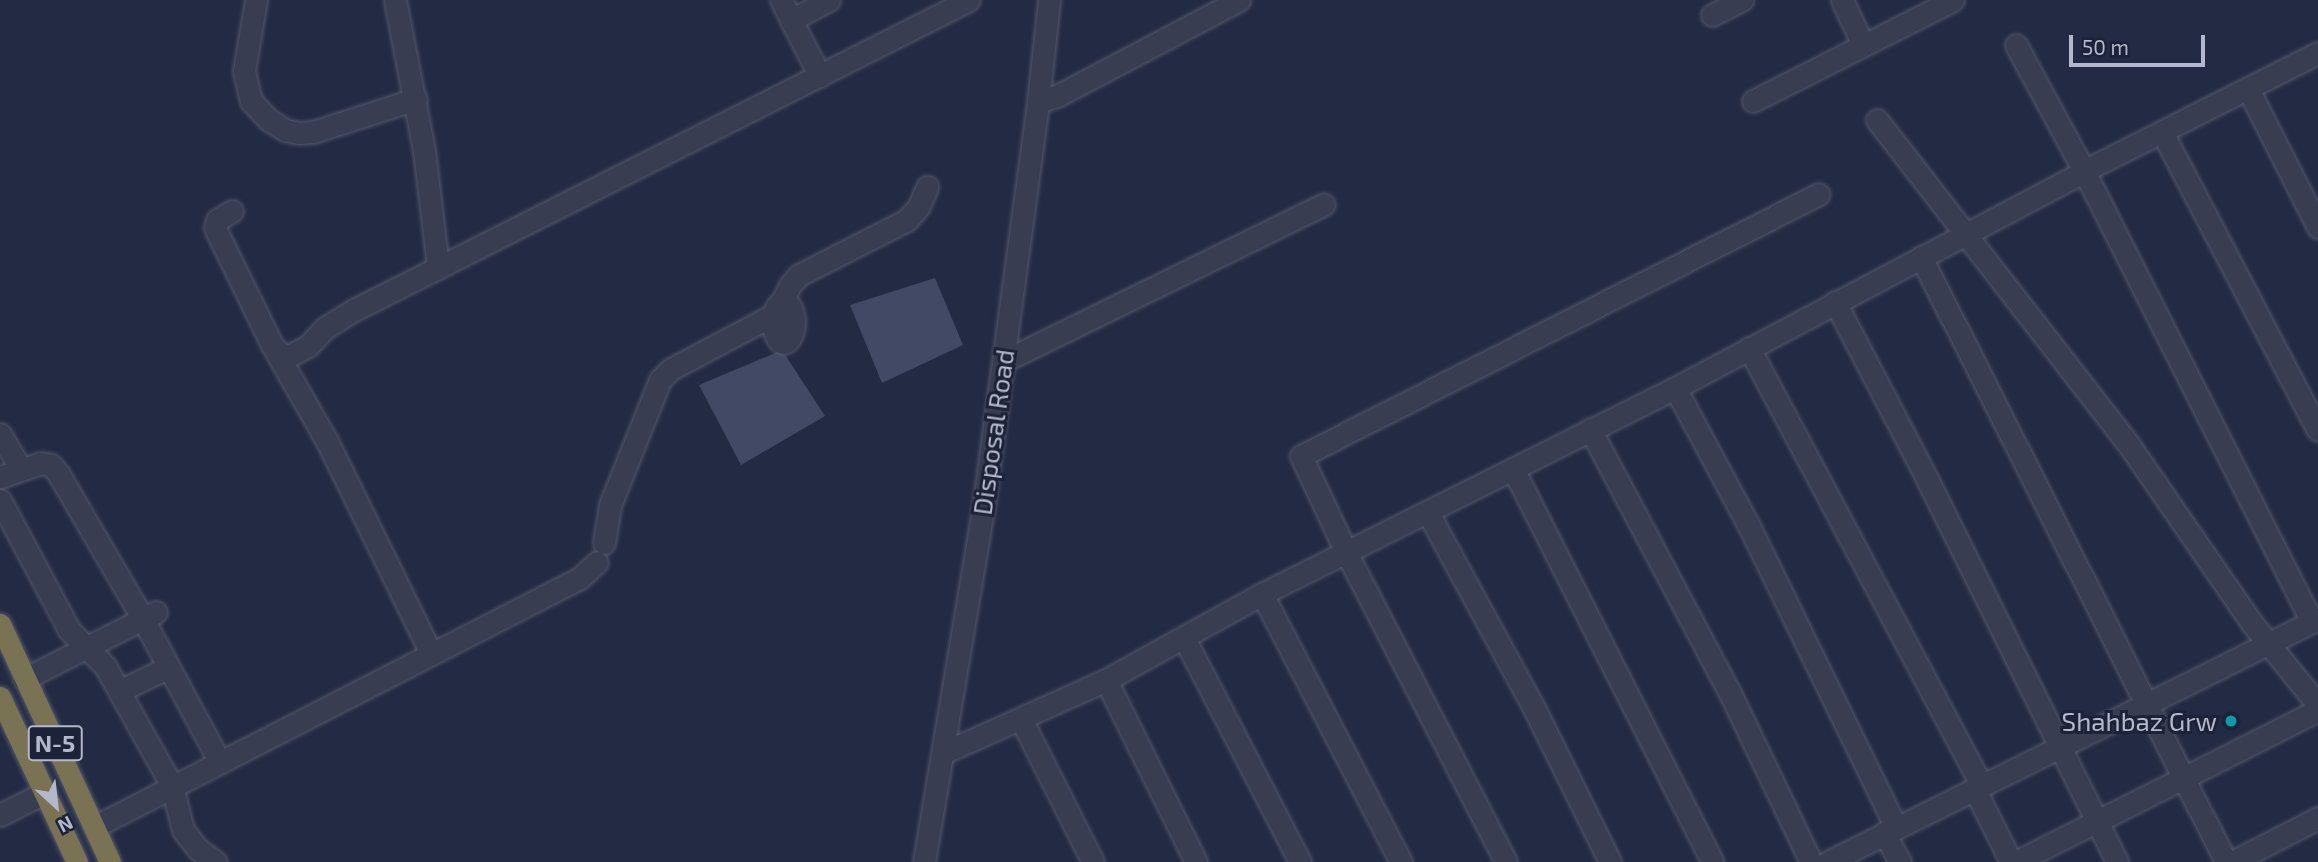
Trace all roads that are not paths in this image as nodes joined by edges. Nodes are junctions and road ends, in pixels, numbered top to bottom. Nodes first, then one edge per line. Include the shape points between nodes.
1 (256, 0) edge
2 (395, 0) edge
3 (782, 0) edge
4 (829, 0) edge
5 (969, 0) edge
6 (1049, 0) edge
7 (1240, 0) edge
8 (1742, 0) edge
9 (1842, 0) edge
10 (1952, 0) edge
11 (1712, 15) dead end
12 (791, 20) junction
13 (1863, 45) junction
14 (2016, 45) dead end
15 (2318, 53) edge
16 (820, 76) junction
17 (2248, 89) junction
18 (416, 99) junction
19 (1753, 101) dead end
20 (1038, 102) junction
21 (1877, 120) dead end
22 (2162, 132) junction
23 (2084, 171) junction
24 (927, 187) dead end
25 (1819, 194) dead end
26 (1324, 204) dead end
27 (232, 211) dead end
28 (2318, 227) edge
29 (1964, 233) junction
30 (1921, 257) junction
31 (438, 268) junction
32 (1835, 302) junction
33 (1749, 348) junction
34 (275, 349) junction
35 (1003, 361) junction
36 (1675, 388) junction
37 (2309, 391) edge
38 (1590, 429) junction
39 (2318, 430) edge
40 (0, 434) edge
41 (21, 469) junction
42 (1513, 469) junction
43 (0, 477) edge
44 (0, 500) edge
45 (1428, 513) junction
46 (1346, 552) junction
47 (1262, 594) junction
48 (150, 616) junction
49 (2315, 620) edge
50 (0, 624) edge
51 (1184, 638) junction
52 (2268, 642) junction
53 (86, 647) junction
54 (431, 653) junction
55 (169, 667) junction
56 (24, 679) junction
57 (1106, 680) junction
58 (120, 691) junction
59 (0, 697) edge
60 (2145, 704) junction
61 (2318, 705) edge
62 (2318, 710) edge
63 (1021, 719) junction
64 (2060, 745) junction
65 (943, 753) junction
66 (219, 761) junction
67 (2183, 778) junction
68 (172, 786) junction
69 (1977, 786) junction
70 (46, 792) junction
71 (0, 815) edge
72 (2097, 821) junction
73 (2313, 821) edge
74 (93, 827) junction
75 (1890, 830) junction
76 (2318, 842) edge
77 (77, 862) edge
78 (110, 862) edge
79 (216, 862) edge
80 (924, 862) edge
81 (1093, 862) edge
82 (1196, 862) edge
83 (1300, 862) edge
84 (1401, 862) edge
85 (1506, 862) edge
86 (1611, 862) edge
87 (1712, 862) edge
88 (1811, 862) edge
89 (1828, 862) edge
90 (1900, 862) edge
91 (2013, 862) edge
92 (2116, 862) edge
93 (2229, 862) edge

1 - 18 street via 244,71 251,101 285,130 313,132
2 - 18 street
3 - 12 street
4 - 12 street
5 - 16 street
6 - 20 street, Disposal Road
7 - 20 street
8 - 11 street
9 - 13 street
10 - 13 street
12 - 16 street
13 - 19 street
14 - 23 street
15 - 17 street
16 - 31 street
17 - 22 street
17 - 28 street
18 - 31 street
20 - 35 street, Disposal Road
21 - 29 street
22 - 23 street
22 - 37 street
23 - 29 street
23 - 49 street
24 - 54 street via 907,220 799,275 778,308 671,369 660,380 610,505 600,552 580,578
25 - 46 street via 1306,451 1302,463
26 - 35 street
27 - 34 street via 217,220 215,228
29 - 30 street
29 - 52 street via 2137,455
30 - 32 street
30 - 60 street
31 - 34 street via 335,321 296,354 283,356
32 - 33 street
32 - 64 street
33 - 36 street
33 - 69 street
34 - 54 street via 328,443
35 - 65 street, Disposal Road
36 - 38 street
36 - 75 street via 1748,524
37 - 39 street
38 - 42 street
38 - 88 street via 1729,691
40 - 41 street
41 - 43 street
41 - 48 street via 51,465
42 - 45 street
42 - 87 street
44 - 53 street via 69,629
45 - 46 street
45 - 86 street
46 - 47 street
46 - 85 street
47 - 51 street
47 - 84 street
48 - 53 street
48 - 55 street
49 - 52 street
50 - 56 highway, N-5
51 - 57 street
51 - 83 street
52 - 60 street
52 - 61 street
53 - 56 street
53 - 58 street
54 - 66 street
55 - 58 street
55 - 66 street
56 - 74 highway, N-5
57 - 63 street
57 - 82 street
58 - 68 street
59 - 70 highway, N-5
60 - 64 street
60 - 67 street
62 - 67 street
63 - 65 street
63 - 81 street
64 - 69 street
64 - 72 street
65 - 80 street, Disposal Road
66 - 68 street
67 - 72 street
67 - 93 street
68 - 74 street
68 - 79 street via 183,830
69 - 75 street
69 - 91 street
70 - 71 street
70 - 77 highway, N-5
72 - 91 street
72 - 92 street
73 - 76 street
73 - 93 street
74 - 78 highway, N-5
75 - 89 street
75 - 90 street

